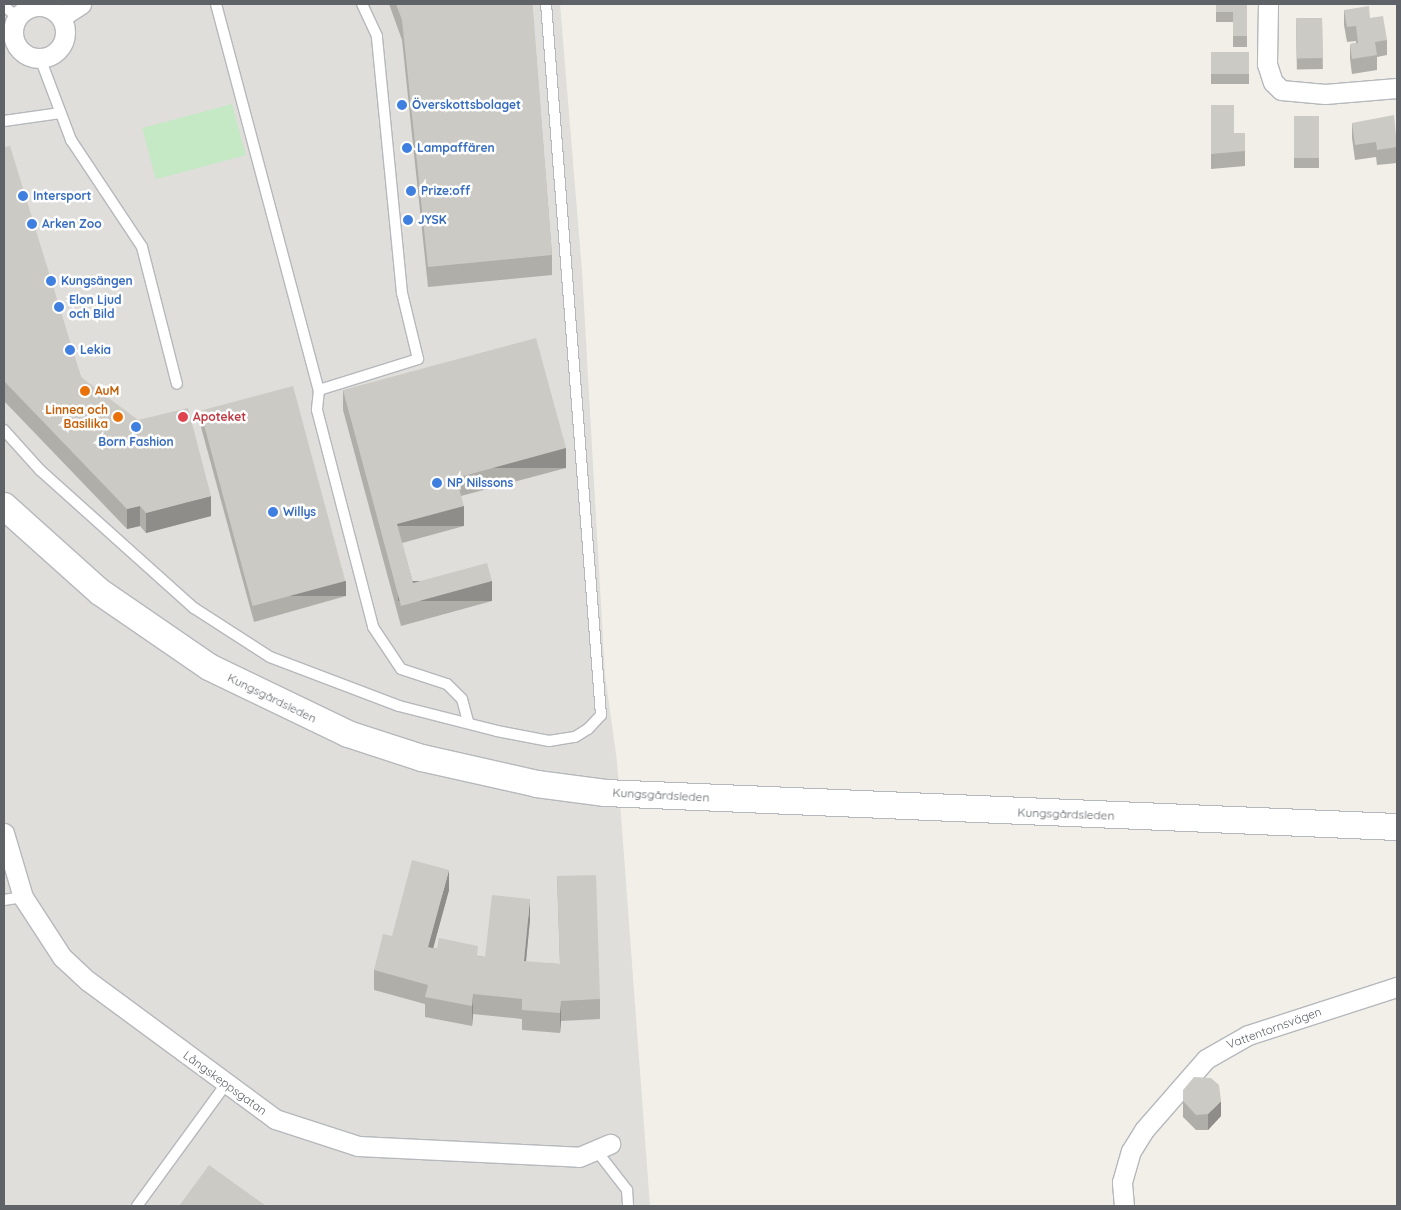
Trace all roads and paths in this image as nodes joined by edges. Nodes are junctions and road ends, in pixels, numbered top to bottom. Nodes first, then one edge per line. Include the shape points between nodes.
1 (81, 4) edge
2 (216, 4) edge
3 (362, 4) edge
4 (546, 4) edge
5 (1268, 4) edge
6 (10, 12) edge
7 (61, 18) junction
8 (11, 53) edge
9 (40, 58) junction
10 (1397, 88) edge
11 (60, 113) junction
12 (4, 121) edge
13 (177, 384) dead end
14 (319, 390) junction
15 (4, 430) edge
16 (4, 506) edge
17 (468, 722) junction
18 (1397, 827) edge
19 (4, 833) edge
20 (24, 898) junction
21 (4, 900) edge
22 (1397, 987) edge
23 (226, 1084) junction
24 (603, 1147) joint
25 (137, 1206) edge
26 (628, 1206) edge
27 (1124, 1206) edge

1 - 7 street
2 - 14 lane
3 - 14 lane via 377,36 402,293 418,359
4 - 17 lane via 601,715 574,737 549,741
5 - 10 street via 1267,64 1277,86 1296,94
6 - 7 street via 37,6 50,8
6 - 8 street via 13,32
7 - 9 street via 65,30 62,43
8 - 9 street
9 - 11 lane
11 - 12 lane
11 - 13 lane via 71,140 142,247
14 - 17 lane via 317,410 373,627 402,669 452,689 462,699
15 - 17 lane via 40,470 194,608 270,658 399,706
16 - 18 main road, Kungsgårdsleden via 100,592 209,667 348,734 422,758 537,784 606,793
19 - 20 street, Långskeppsgatan
20 - 21 lane
20 - 23 street, Långskeppsgatan via 57,950 88,981
22 - 27 street, Vattentornsvägen via 1248,1035 1206,1059 1144,1130 1131,1152 1122,1182
23 - 24 street, Långskeppsgatan via 275,1119 358,1146 580,1157
23 - 25 lane
24 - 26 lane via 627,1190

